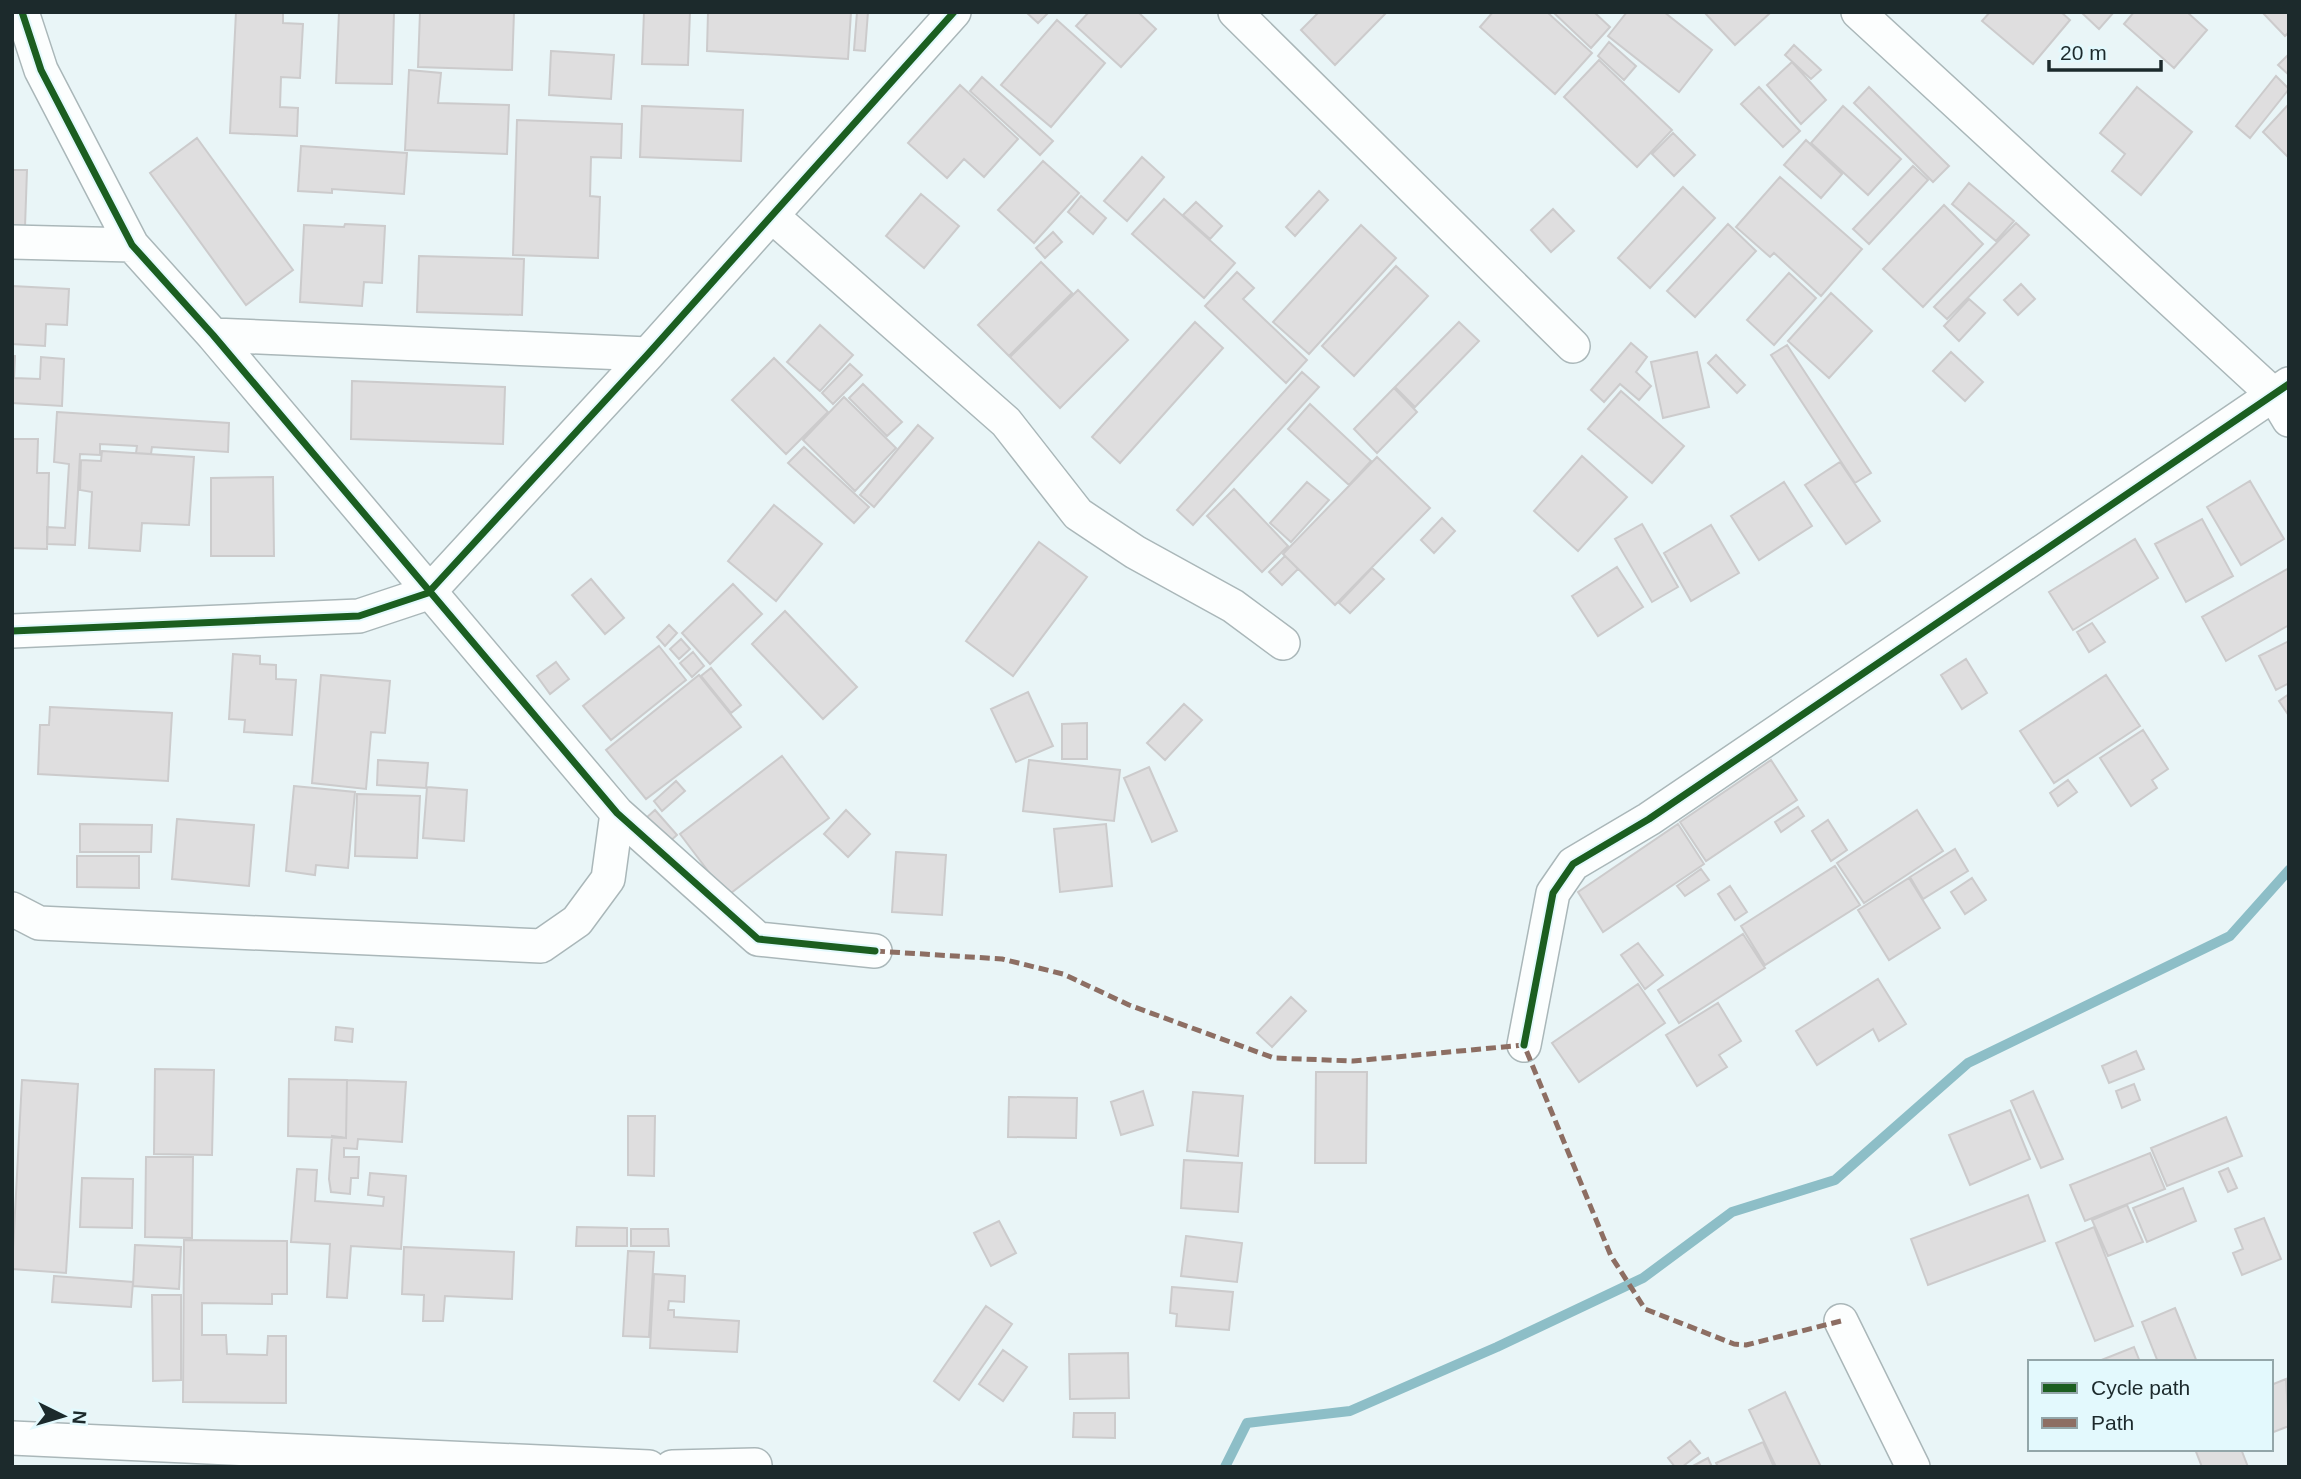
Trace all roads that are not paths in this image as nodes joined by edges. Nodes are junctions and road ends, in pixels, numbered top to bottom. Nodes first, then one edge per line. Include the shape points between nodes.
1 (22, 12) edge
2 (954, 12) edge
3 (1235, 12) edge
4 (1858, 12) edge
5 (772, 216) junction
6 (12, 243) edge
7 (132, 245) junction
8 (213, 335) junction
9 (1573, 346) dead end
10 (648, 354) junction
11 (2284, 400) edge
12 (428, 593) junction
13 (12, 631) edge
14 (1283, 643) dead end
15 (617, 813) junction
16 (12, 909) edge
17 (875, 951) dead end
18 (1524, 1045) dead end
19 (1841, 1321) dead end
20 (12, 1437) edge
21 (755, 1465) dead end
22 (649, 1467) edge
23 (673, 1467) edge
24 (1913, 1467) edge

1 - 7 street via 41,70
2 - 5 street
3 - 9 street
4 - 11 street
5 - 10 street
5 - 14 street via 1006,422 1078,514 1135,552 1233,606
6 - 7 street
7 - 8 street
8 - 10 street
8 - 12 street
10 - 12 street
11 - 18 street via 1649,819 1573,864 1553,893
12 - 13 street via 359,616
12 - 15 street
15 - 16 street via 608,878 577,921 541,946 39,923
15 - 17 street via 758,939
19 - 24 street
20 - 22 street
21 - 23 street

